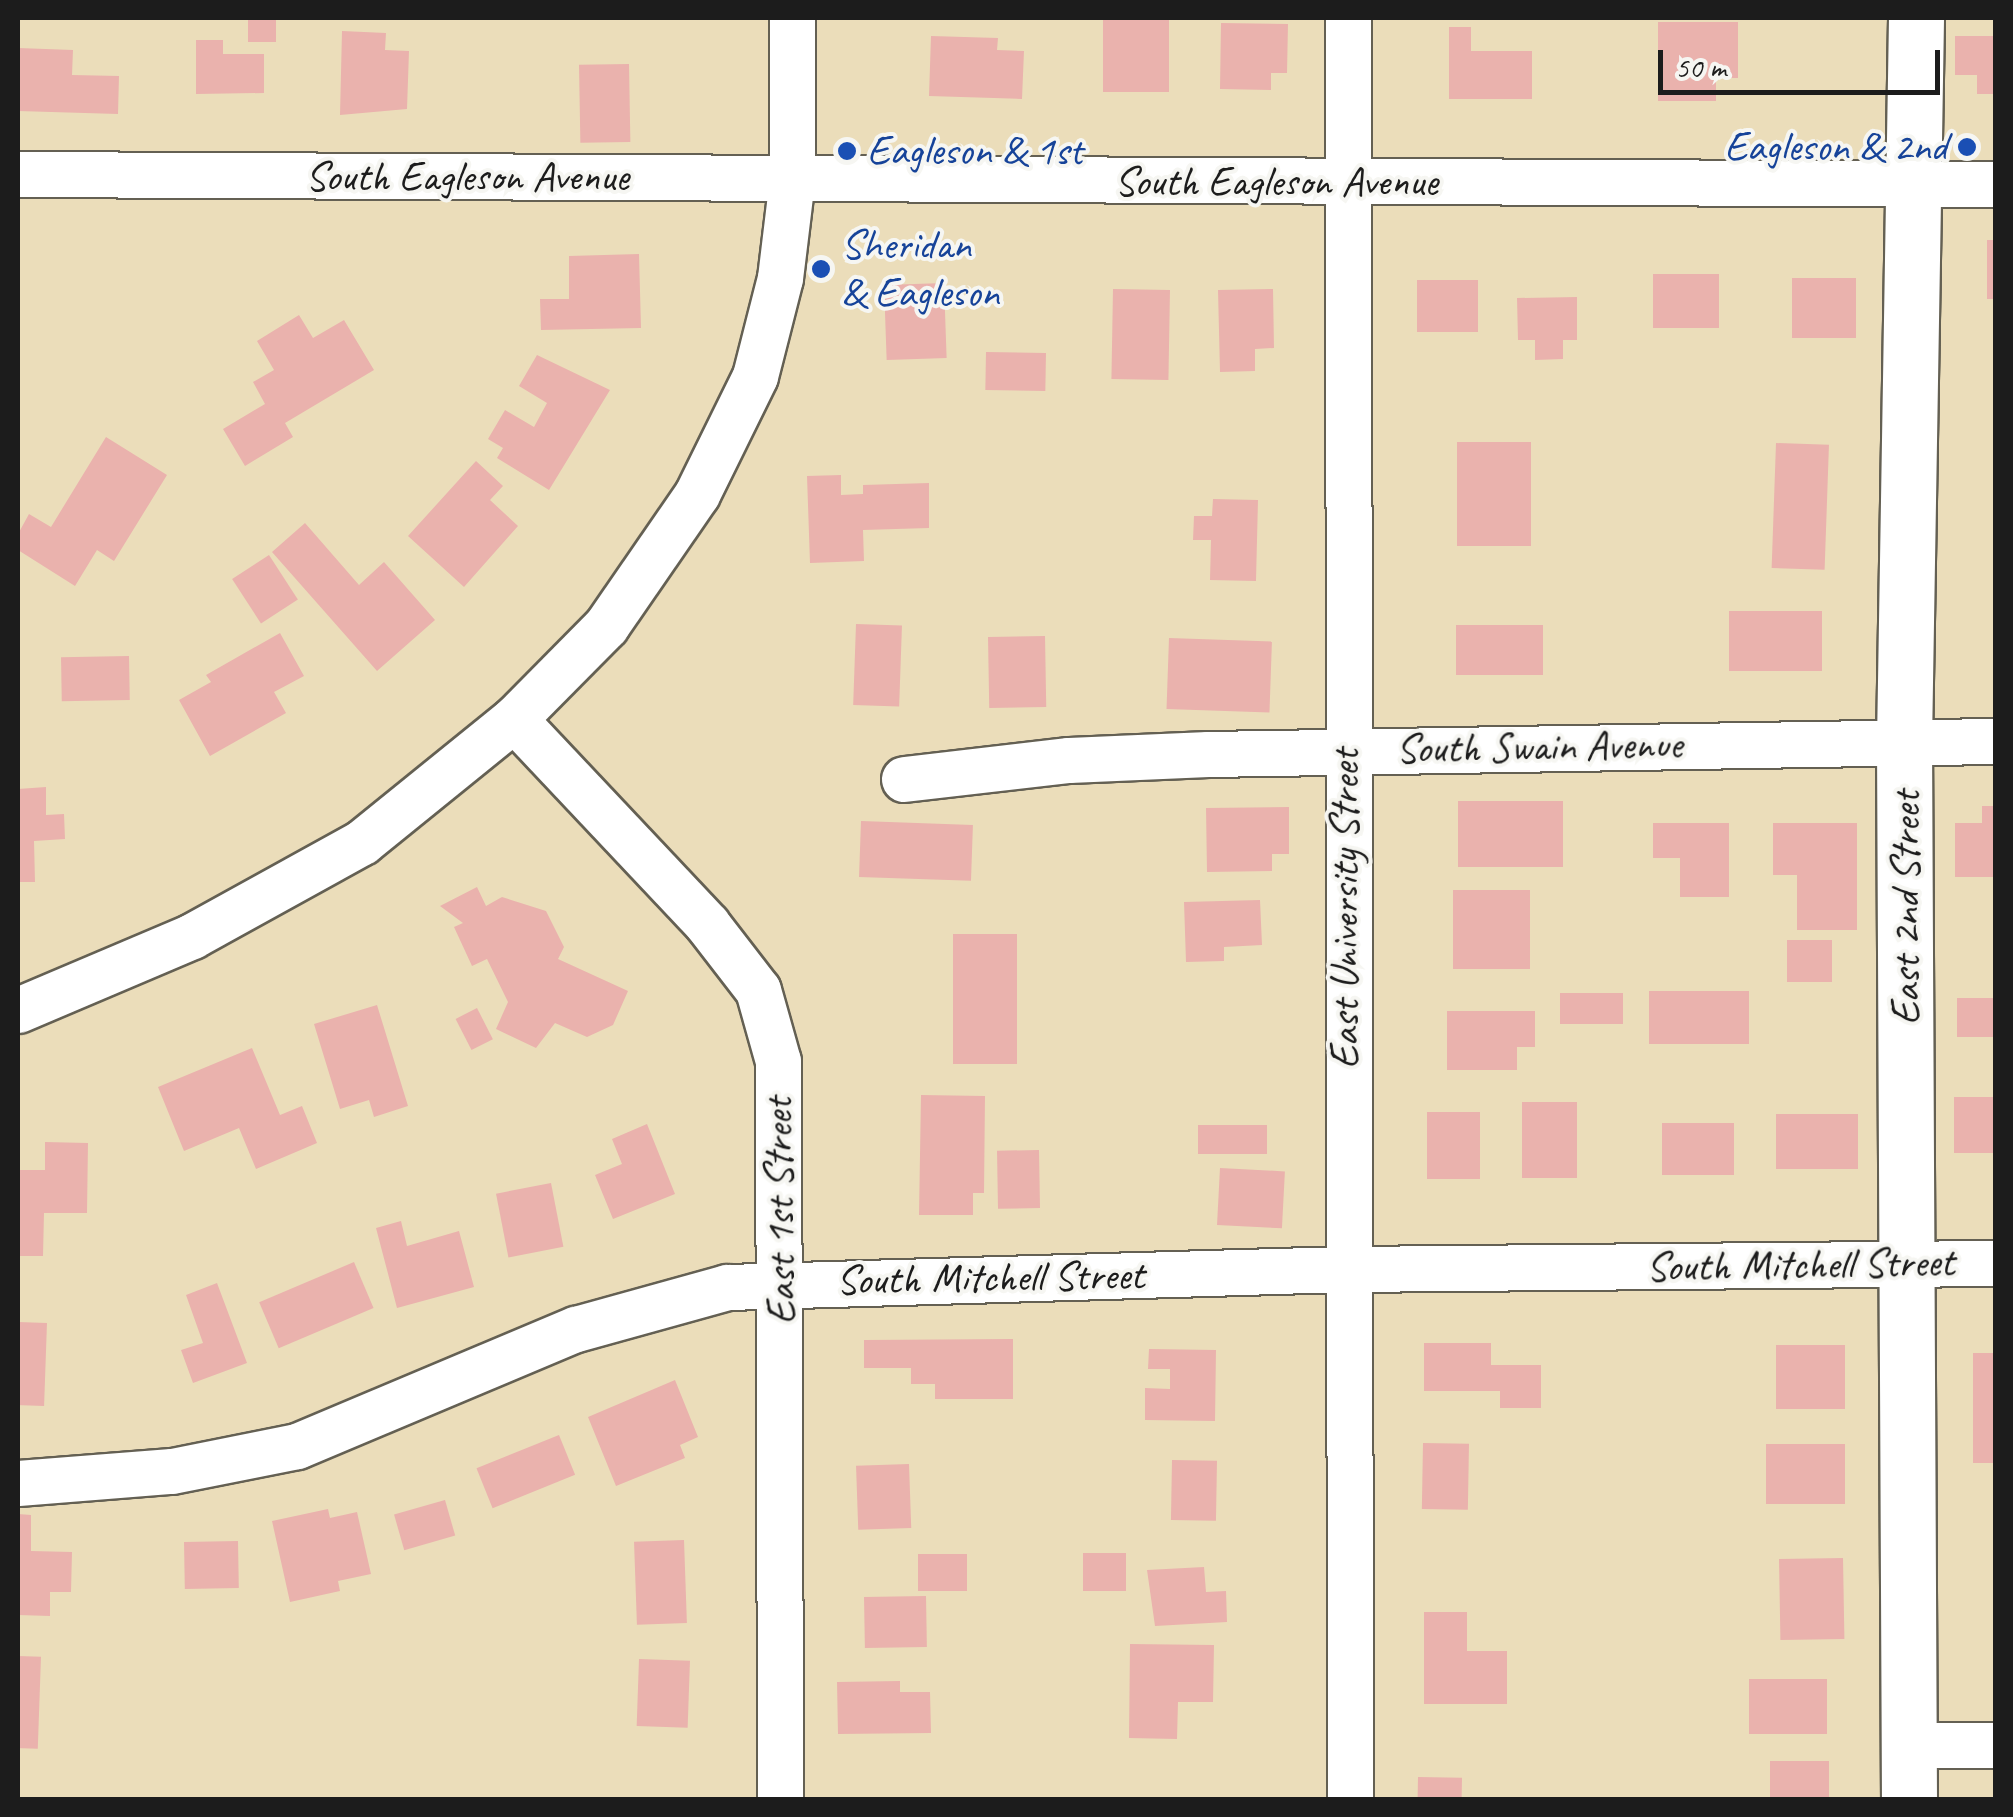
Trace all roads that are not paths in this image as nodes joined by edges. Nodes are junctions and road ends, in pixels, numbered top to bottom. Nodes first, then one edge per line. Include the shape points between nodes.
1 (792, 18) edge
2 (1348, 18) edge
3 (1916, 18) edge
4 (18, 174) edge
5 (792, 179) junction
6 (1346, 183) junction
7 (1914, 184) junction
8 (1996, 184) edge
9 (514, 719) junction
10 (1996, 740) edge
11 (1904, 742) junction
12 (1345, 750) junction
13 (904, 779) dead end
14 (18, 1010) edge
15 (1996, 1263) edge
16 (1909, 1264) junction
17 (1346, 1269) junction
18 (782, 1283) junction
19 (18, 1483) edge
20 (1910, 1745) junction
21 (1996, 1745) edge
22 (780, 1800) edge
23 (1350, 1800) edge
24 (1910, 1800) edge

1 - 5 street
2 - 6 street, East University Street
3 - 7 street, East 2nd Street
4 - 5 street, South Eagleson Avenue
5 - 6 street, South Eagleson Avenue
5 - 9 street via 770,324 730,433 660,555 606,626
6 - 7 street, South Eagleson Avenue
6 - 12 street, East University Street
7 - 8 street, South Eagleson Avenue
7 - 11 street, East 2nd Street
9 - 14 street via 362,842 279,892
9 - 18 street, East 1st Street via 707,924 758,990 778,1061
10 - 11 street, South Swain Avenue
11 - 12 street, South Swain Avenue
11 - 16 street, East 2nd Street
12 - 13 street, South Swain Avenue via 1068,760
12 - 17 street, East University Street
15 - 16 street, South Mitchell Street
16 - 17 street, South Mitchell Street
16 - 20 street, East 2nd Street
17 - 18 street, South Mitchell Street
17 - 23 street, East University Street
18 - 19 street, South Mitchell Street via 727,1287 625,1312 297,1446 172,1472
18 - 22 street, East 1st Street
20 - 21 street
20 - 24 street, East 2nd Street

